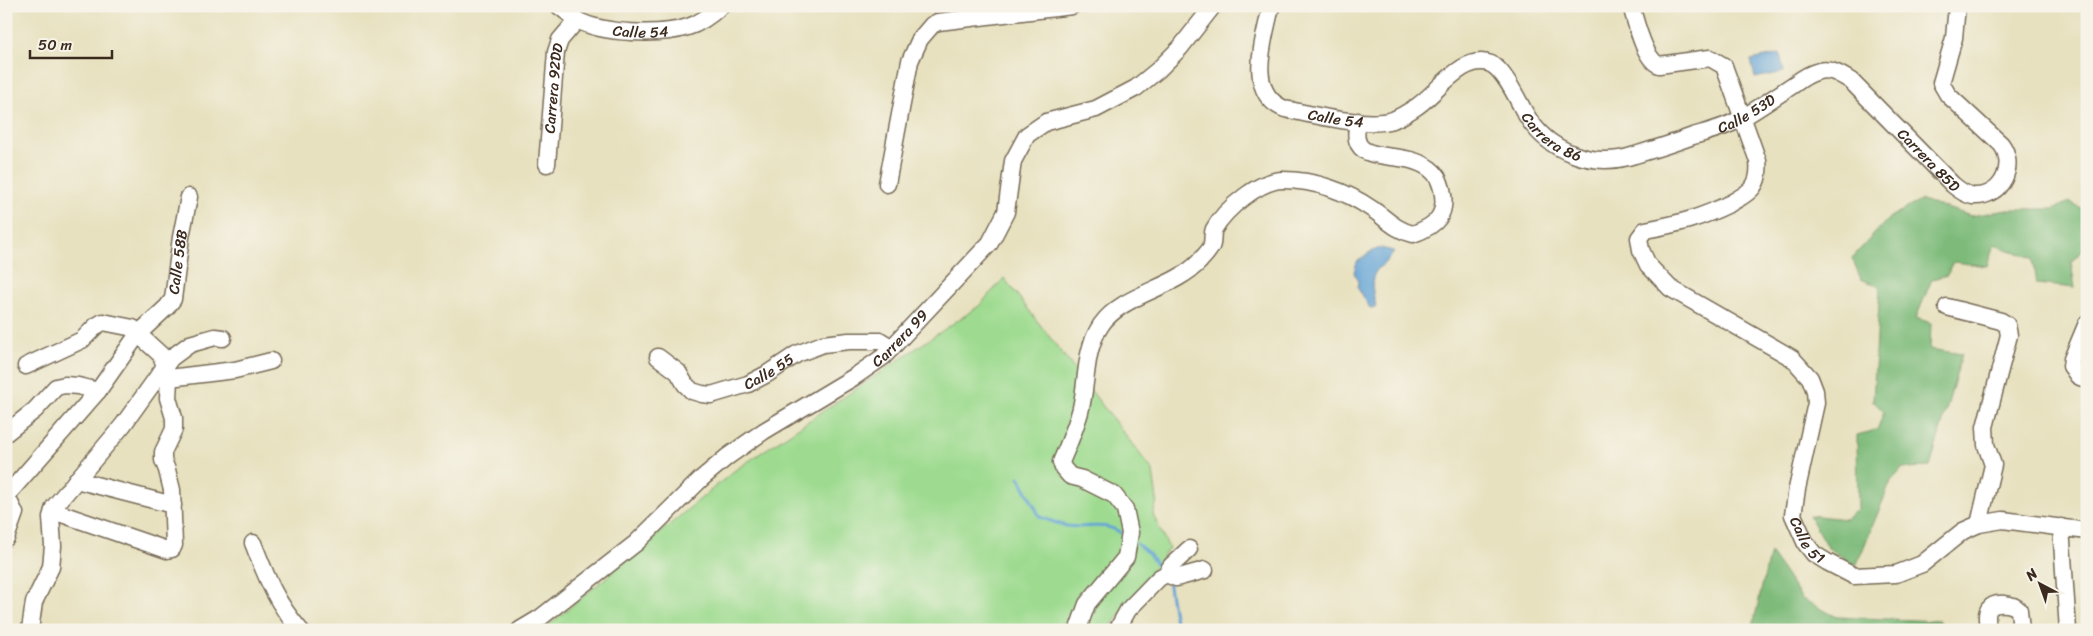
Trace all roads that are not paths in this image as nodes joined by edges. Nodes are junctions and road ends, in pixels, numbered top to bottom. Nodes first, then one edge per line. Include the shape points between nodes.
1 (559, 6) edge
2 (721, 6) edge
3 (1072, 6) edge
4 (1213, 6) edge
5 (1271, 6) edge
6 (1631, 6) edge
7 (1957, 6) edge
8 (578, 20) junction
9 (1482, 62) joint
10 (1838, 73) joint
11 (1742, 118) junction
12 (1358, 122) junction
13 (1649, 150) joint
14 (547, 164) dead end
15 (887, 184) dead end
16 (189, 197) dead end
17 (1947, 306) dead end
18 (2087, 322) edge
19 (138, 334) junction
20 (223, 338) dead end
21 (892, 348) junction
22 (658, 357) dead end
23 (271, 361) dead end
24 (26, 366) dead end
25 (167, 373) junction
26 (2087, 380) edge
27 (98, 391) junction
28 (6, 433) edge
29 (76, 480) junction
30 (7, 495) edge
31 (173, 505) junction
32 (53, 511) junction
33 (1980, 524) junction
34 (2061, 527) junction
35 (2087, 531) edge
36 (6, 538) edge
37 (253, 543) dead end
38 (1189, 549) dead end
39 (1205, 570) dead end
40 (1163, 576) junction
41 (30, 630) edge
42 (300, 630) edge
43 (520, 630) edge
44 (1080, 630) edge
45 (1117, 630) edge
46 (1988, 630) edge
47 (2020, 630) edge
48 (2068, 630) edge

1 - 8 street, Calle 54
2 - 8 street, Calle 54 via 697,23 674,30 601,29
3 - 15 street via 938,22 926,30 910,61
4 - 21 street, Carrera 99 via 1180,48 1136,88 1096,109 1046,122 1027,135 1014,161 1006,212 990,243
5 - 12 street, Calle 54 via 1260,71 1268,96 1285,109
6 - 11 street via 1648,56 1654,63 1660,65 1710,58 1724,66
7 - 10 street, Carrera 85D via 1954,38 1941,83 1948,95 2006,151 2008,171 2000,185 1981,195 1967,194 1953,185 1851,81
8 - 14 street, Carrera 92DD via 560,40 556,52
9 - 12 street, Calle 54 via 1465,65 1422,104 1393,120
9 - 13 street, Carrera 86 via 1498,69 1537,130 1566,152 1597,160 1625,158
10 - 11 street, Calle 53D via 1815,72
11 - 13 street, Calle 53D via 1724,127
11 - 33 street, Calle 51 via 1758,161 1757,182 1748,192 1721,208 1698,218 1645,230 1639,238 1648,265 1670,288 1792,358 1810,378 1816,403 1793,515 1806,544 1814,554 1854,576 1896,574 1922,564 1963,531
12 - 44 street via 1355,134 1364,150 1416,161 1440,180 1445,199 1442,214 1435,222 1423,231 1413,234 1402,232 1371,208 1343,193 1313,183 1281,180 1253,190 1235,204 1213,230 1212,246 1198,263 1114,310 1092,341 1080,412 1061,462 1070,476 1114,495 1125,509 1130,533 1126,557 1087,604
16 - 19 street, Calle 58B via 173,299
17 - 33 street via 2001,321 2007,325 2009,335 1985,427 1986,445 1993,465
18 - 26 street via 2071,366 2078,376
19 - 24 street via 133,328 103,322 82,340
19 - 25 street via 161,355
19 - 27 street, Calle 58B
20 - 25 street via 190,344 171,358
21 - 22 street, Calle 55 via 881,342 823,344 798,354 748,384 711,395 692,391 678,372
21 - 43 street, Carrera 99 via 854,377 727,457 636,543
23 - 25 street via 235,370
25 - 29 street
25 - 31 street via 174,429 163,452 163,460
27 - 28 street via 65,385 56,388
27 - 30 street, Calle 58B
29 - 31 street
29 - 32 street
30 - 36 street via 14,513
31 - 32 street via 174,545 170,550
32 - 41 street via 51,567 34,602
33 - 34 street, Calle 51 via 2003,520
34 - 35 street, Calle 51
34 - 48 street
37 - 42 street via 271,589
38 - 40 street
39 - 40 street via 1176,578
40 - 45 street via 1128,610
46 - 47 street via 1990,608 2010,604 2019,610

